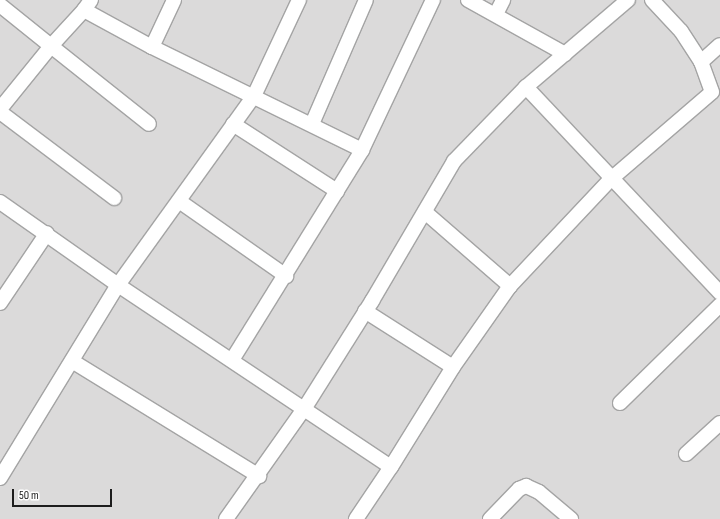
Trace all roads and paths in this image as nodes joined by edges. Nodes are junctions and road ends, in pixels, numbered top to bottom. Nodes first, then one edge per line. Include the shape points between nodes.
1 (174, 0) edge
2 (299, 0) edge
3 (366, 0) edge
4 (433, 0) edge
5 (468, 0) edge
6 (503, 0) edge
7 (628, 0) edge
8 (652, 0) edge
9 (0, 5) edge
10 (88, 5) edge
11 (496, 14) junction
12 (720, 45) edge
13 (51, 46) junction
14 (152, 47) junction
15 (565, 54) junction
16 (701, 62) junction
17 (526, 87) junction
18 (716, 93) edge
19 (254, 96) junction
20 (0, 111) edge
21 (150, 124) dead end
22 (233, 124) junction
23 (312, 124) junction
24 (362, 150) junction
25 (612, 179) junction
26 (337, 191) junction
27 (114, 198) dead end
28 (179, 201) junction
29 (0, 202) edge
30 (426, 212) junction
31 (46, 234) junction
32 (286, 276) junction
33 (118, 285) junction
34 (510, 286) junction
35 (720, 293) edge
36 (0, 303) edge
37 (720, 305) edge
38 (365, 312) junction
39 (232, 360) junction
40 (72, 361) junction
41 (453, 367) junction
42 (620, 403) dead end
43 (304, 408) junction
44 (720, 423) edge
45 (686, 454) dead end
46 (391, 467) junction
47 (258, 476) junction
48 (0, 478) edge
49 (226, 519) edge
50 (356, 519) edge
51 (490, 519) edge
52 (571, 519) edge

1 - 14 street
2 - 19 street
3 - 23 street
4 - 24 street
5 - 11 street
6 - 11 street
7 - 15 street
8 - 16 street via 681,31
9 - 13 street
10 - 13 street
10 - 14 street
11 - 15 street
12 - 16 street
13 - 20 street
13 - 21 street
14 - 19 street
15 - 17 street
16 - 18 street
17 - 25 street
17 - 30 street via 454,161
18 - 25 street
19 - 22 street
19 - 23 street
20 - 27 street
22 - 26 street
22 - 28 street
23 - 24 street
24 - 26 street
25 - 34 street
25 - 35 street
26 - 32 street
28 - 32 street
28 - 33 street
29 - 31 street
30 - 34 street
30 - 38 street
31 - 33 street
31 - 36 street
32 - 39 street
33 - 39 street
33 - 40 street
34 - 41 street
37 - 42 street
38 - 41 street
38 - 43 street
39 - 43 street
40 - 47 street
40 - 48 street via 31,423
41 - 46 street
43 - 46 street
43 - 47 street
44 - 45 street
46 - 50 street
47 - 49 street
51 - 52 street via 519,488 526,486 539,492

